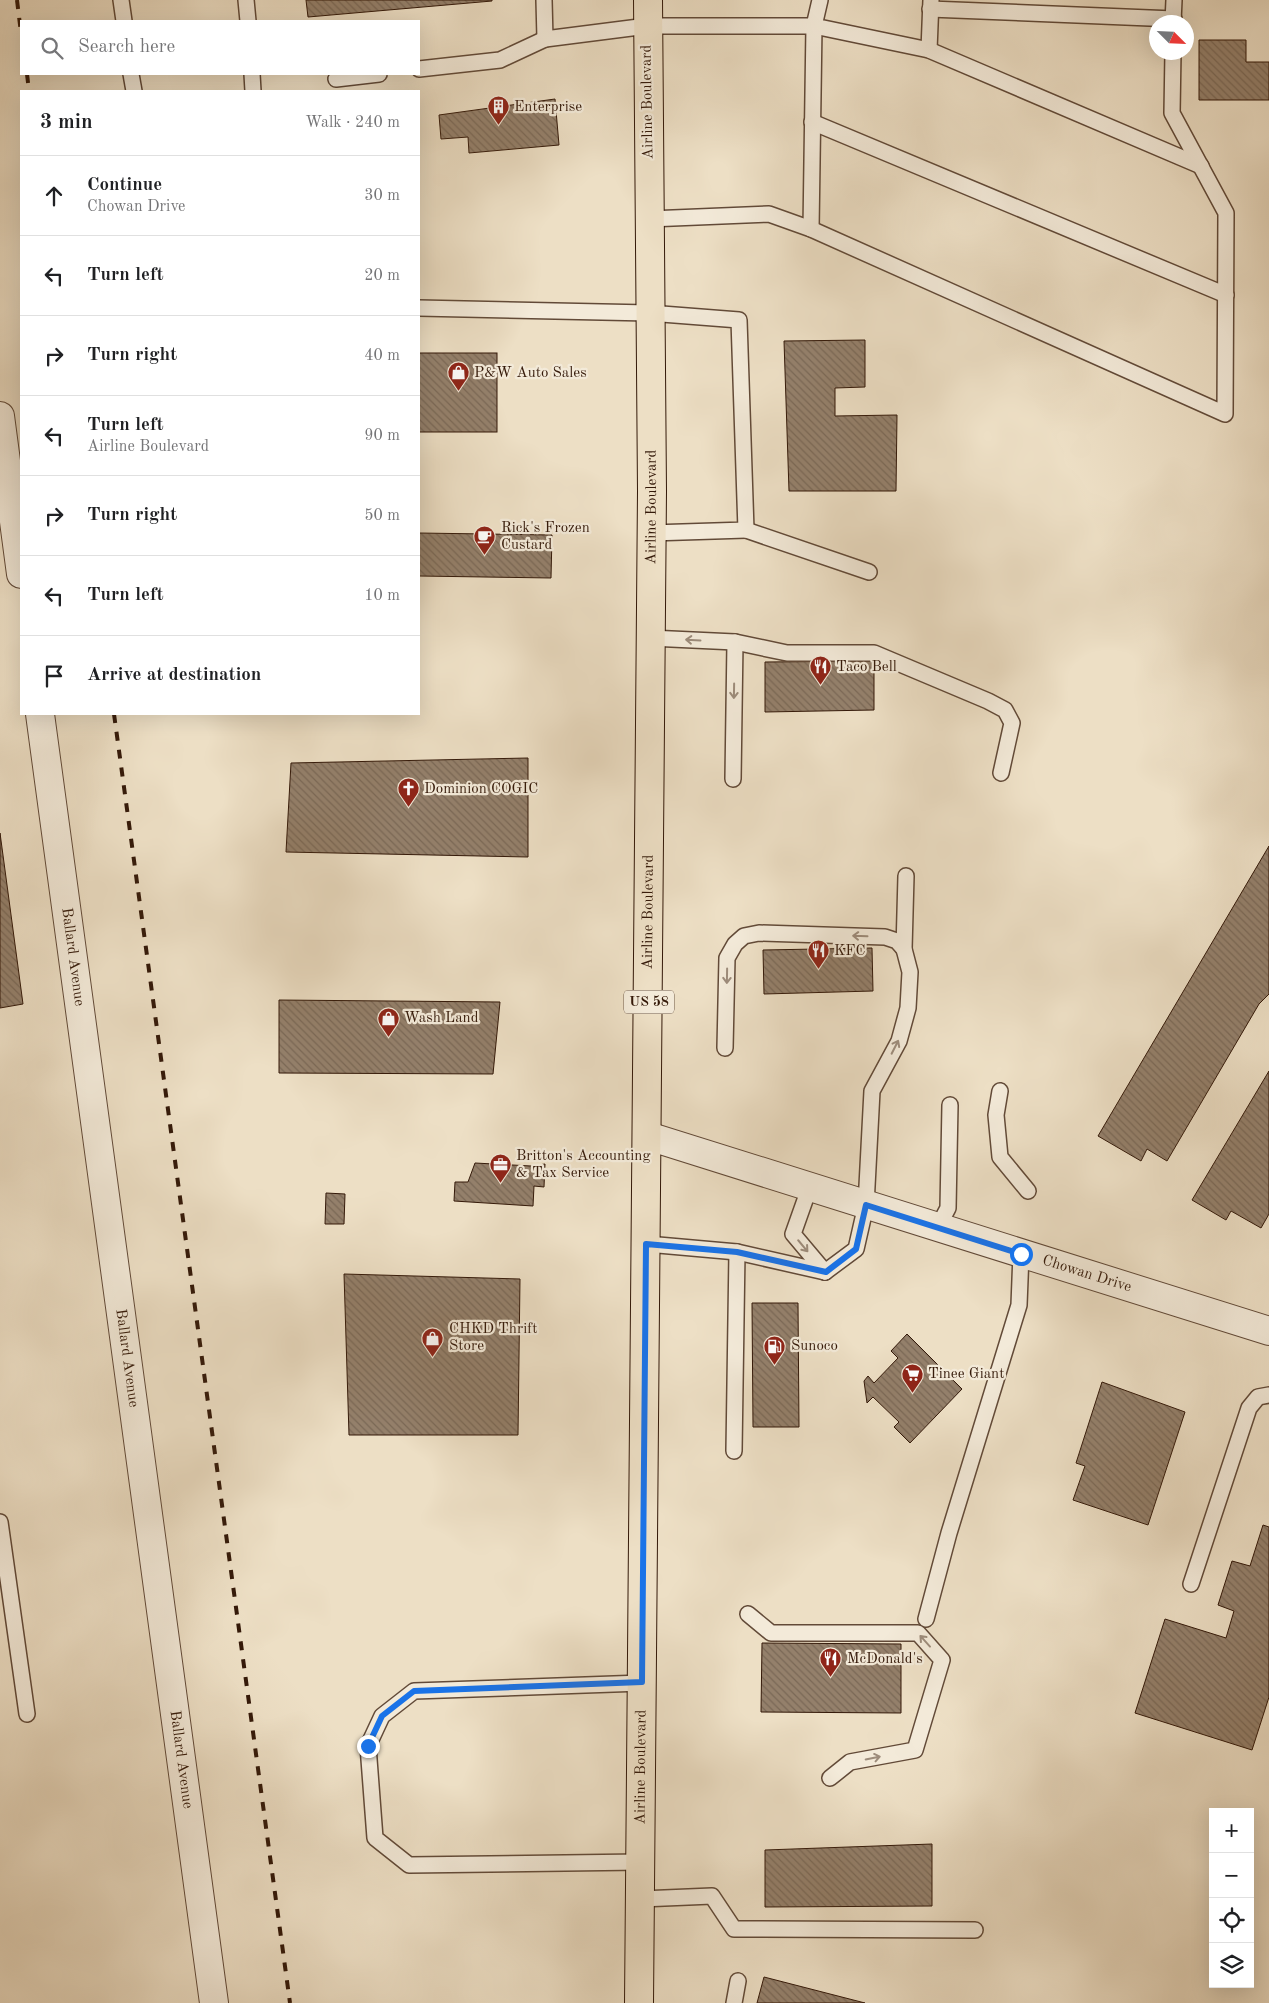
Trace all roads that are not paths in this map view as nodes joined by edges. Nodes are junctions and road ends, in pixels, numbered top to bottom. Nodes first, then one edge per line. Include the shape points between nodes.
1 (121, 0) edge
2 (246, 0) edge
3 (544, 0) edge
4 (820, 0) edge
5 (1174, 0) edge
6 (930, 4) edge
7 (647, 13) edge
8 (1174, 15) edge
9 (1149, 18) edge
10 (124, 20) edge
11 (248, 20) edge
12 (814, 26) junction
13 (545, 39) junction
14 (929, 50) junction
15 (1173, 60) edge
16 (420, 69) edge
17 (131, 75) edge
18 (252, 75) edge
19 (370, 75) edge
20 (336, 79) dead end
21 (134, 90) edge
22 (253, 90) edge
23 (812, 122) junction
24 (1200, 166) junction
25 (649, 219) junction
26 (811, 229) junction
27 (1226, 295) junction
28 (420, 308) edge
29 (649, 313) junction
30 (0, 416) edge
31 (746, 530) junction
32 (651, 532) junction
33 (20, 566) edge
34 (869, 572) dead end
35 (650, 638) junction
36 (735, 642) junction
37 (40, 715) edge
38 (1001, 773) dead end
39 (733, 779) dead end
40 (906, 876) dead end
41 (904, 949) junction
42 (725, 1048) dead end
43 (1000, 1091) dead end
44 (950, 1105) dead end
45 (648, 1136) junction
46 (810, 1186) junction
47 (1028, 1190) dead end
48 (866, 1205) junction
49 (938, 1227) junction
50 (646, 1244) junction
51 (737, 1252) junction
52 (1021, 1254) junction
53 (826, 1272) junction
54 (1269, 1331) edge
55 (1269, 1395) edge
56 (734, 1450) dead end
57 (0, 1522) edge
58 (1192, 1584) dead end
59 (748, 1614) dead end
60 (926, 1619) dead end
61 (642, 1682) junction
62 (26, 1714) dead end
63 (830, 1778) dead end
64 (641, 1862) junction
65 (641, 1899) junction
66 (975, 1930) dead end
67 (738, 1981) dead end
68 (214, 2003) edge
69 (639, 2003) edge
70 (734, 2003) edge

1 - 10 lane
2 - 11 lane
3 - 13 lane
4 - 12 lane
5 - 8 lane
6 - 9 lane
6 - 14 lane
7 - 12 lane
7 - 13 lane
7 - 25 main road, Airline Boulevard / US 58
12 - 14 lane
12 - 23 lane
13 - 16 lane via 500,60
14 - 24 lane
15 - 24 lane via 1172,113
17 - 21 lane
18 - 22 lane
19 - 20 lane
23 - 26 lane
23 - 27 lane
24 - 27 lane via 1226,213
25 - 26 lane via 769,214
25 - 29 main road, Airline Boulevard / US 58
26 - 27 lane via 1225,414
28 - 29 lane
29 - 31 lane via 739,320
29 - 32 main road, Airline Boulevard / US 58
30 - 33 street
31 - 32 lane
31 - 34 lane
32 - 35 main road, Airline Boulevard / US 58
36 -> 35 lane
35 - 45 main road, Airline Boulevard / US 58
36 - 38 lane via 786,653 874,653 988,701 1004,710 1012,723
36 -> 39 lane
37 - 68 street, Ballard Avenue
40 - 41 lane
41 -> 42 lane via 897,941 885,937 759,933 744,936 727,958
48 -> 41 lane via 872,1090 899,1041 908,1008 910,972
43 - 47 lane via 996,1115 1000,1157
44 - 49 lane via 948,1208
45 - 46 street, Chowan Drive
45 - 50 main road, Airline Boulevard / US 58
46 - 48 street, Chowan Drive
46 -> 53 lane via 794,1234
48 - 49 street, Chowan Drive
48 - 53 lane via 856,1249
49 - 52 street, Chowan Drive
50 - 51 lane
50 - 61 main road, Airline Boulevard / US 58
51 - 53 lane
51 - 56 lane
52 - 54 street, Chowan Drive
52 - 60 lane via 1019,1305
55 - 58 lane via 1258,1397 1249,1408
57 - 62 lane
63 -> 59 lane via 850,1762 915,1750 942,1660 918,1633 771,1633
61 - 64 main road, Airline Boulevard / US 58
61 - 64 lane via 414,1691 382,1716 368,1746 375,1838 409,1865
64 - 65 main road, Airline Boulevard / US 58
65 - 66 lane via 712,1896 734,1929
65 - 69 main road, Airline Boulevard / US 58
67 - 70 lane

